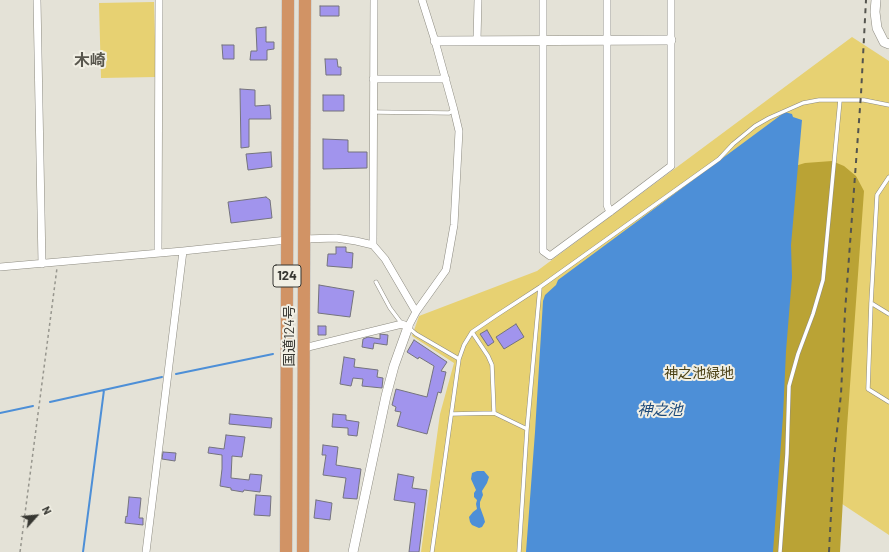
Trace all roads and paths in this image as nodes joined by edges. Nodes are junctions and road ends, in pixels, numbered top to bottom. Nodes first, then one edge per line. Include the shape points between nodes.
1 (38, 0) edge
2 (159, 0) edge
3 (288, 0) edge
4 (305, 0) edge
5 (374, 0) edge
6 (422, 0) edge
7 (478, 0) edge
8 (543, 0) edge
9 (607, 0) edge
10 (671, 0) edge
11 (876, 0) edge
12 (477, 40) junction
13 (607, 40) junction
14 (671, 40) junction
15 (435, 41) junction
16 (543, 41) junction
17 (889, 44) edge
18 (373, 79) junction
19 (446, 79) junction
20 (840, 100) junction
21 (889, 105) edge
22 (454, 110) junction
23 (373, 112) junction
24 (889, 177) edge
25 (610, 212) junction
26 (304, 239) junction
27 (287, 240) junction
28 (373, 245) junction
29 (183, 250) junction
30 (158, 252) junction
31 (57, 262) junction
32 (42, 264) junction
33 (0, 267) edge
34 (376, 282) dead end
35 (540, 287) junction
36 (871, 303) junction
37 (416, 312) junction
38 (889, 314) edge
39 (405, 326) junction
40 (472, 332) junction
41 (304, 348) junction
42 (458, 359) junction
43 (889, 402) edge
44 (494, 413) junction
45 (452, 414) junction
46 (527, 429) junction
47 (20, 552) edge
48 (146, 552) edge
49 (286, 552) edge
50 (303, 552) edge
51 (353, 552) edge
52 (432, 552) edge
53 (519, 552) edge
54 (780, 552) edge

1 - 32 street
2 - 30 street
3 - 27 highway, 国道124号 / 124
4 - 26 highway, 国道124号 / 124
5 - 18 street
6 - 15 street
7 - 12 street
8 - 16 street
9 - 13 street
10 - 14 street
11 - 17 street via 877,28 884,42
12 - 15 street
12 - 16 street
13 - 14 street
13 - 16 street
13 - 25 street via 607,205
14 - 25 street via 671,166
15 - 19 street
16 - 25 street via 543,251 550,256
18 - 19 street
18 - 23 street
19 - 22 street
20 - 21 lane via 864,100
20 - 35 lane via 803,103 755,126 719,159
20 - 54 lane via 823,280 789,386
22 - 23 lane via 449,113
22 - 37 street via 458,131 454,225 446,270
23 - 28 street
24 - 36 lane via 877,195
26 - 28 street via 336,238
26 - 41 highway, 国道124号 / 124
27 - 29 street
27 - 49 highway, 国道124号 / 124
28 - 37 street
29 - 30 street
29 - 48 street
30 - 31 street
31 - 32 street
31 - 47 path
32 - 33 street
34 - 39 lane via 390,308
35 - 40 lane
35 - 46 lane
36 - 38 lane
36 - 43 lane via 868,389
37 - 39 street
39 - 41 street
39 - 42 lane
39 - 51 street via 386,396
40 - 42 lane
40 - 44 lane via 492,365
41 - 50 highway, 国道124号 / 124
42 - 45 lane
44 - 45 lane
44 - 46 lane
45 - 52 lane
46 - 53 lane

